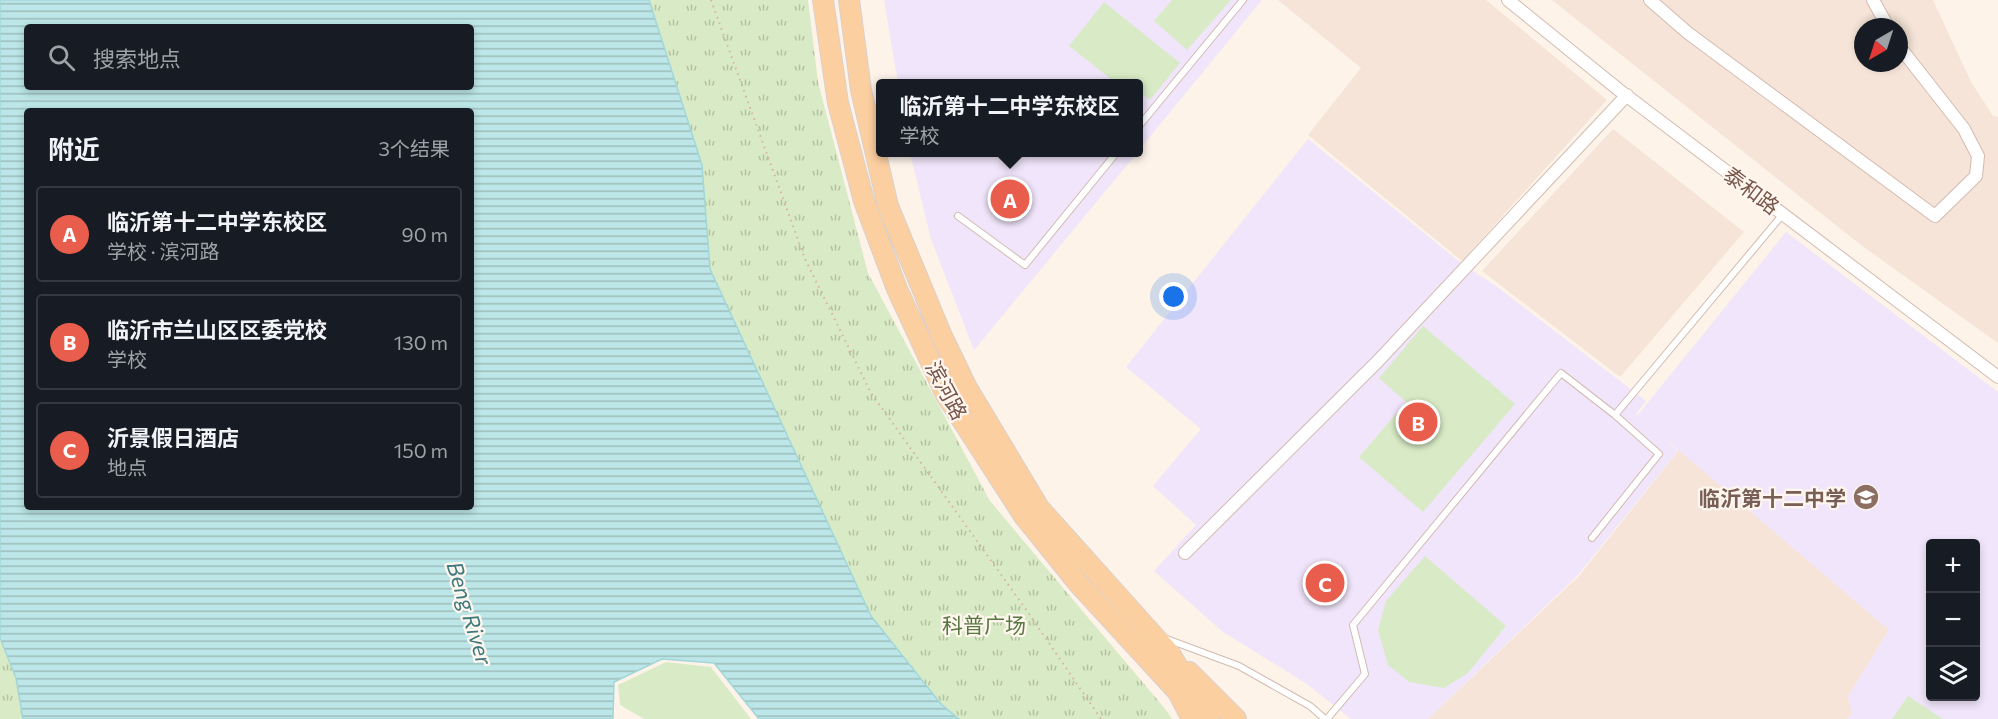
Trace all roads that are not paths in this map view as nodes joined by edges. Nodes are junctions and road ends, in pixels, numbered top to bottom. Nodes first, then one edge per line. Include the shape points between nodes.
1 (823, 0) edge
2 (849, 0) edge
3 (1243, 0) edge
4 (1508, 0) edge
5 (1650, 0) edge
6 (1873, 0) edge
7 (1883, 18) edge
8 (1908, 57) edge
9 (1627, 95) junction
10 (1143, 121) edge
11 (876, 154) edge
12 (877, 157) edge
13 (1115, 157) edge
14 (1783, 214) junction
15 (958, 216) dead end
16 (1998, 377) edge
17 (1615, 415) junction
18 (1592, 538) dead end
19 (1185, 553) dead end
20 (1155, 636) junction
21 (1170, 654) junction
22 (1192, 719) edge
23 (1209, 719) edge
24 (1236, 719) edge
25 (1326, 719) edge

1 - 22 main road, 滨河路 via 838,104 864,201 897,289 946,395 1024,516 1078,583 1178,692
2 - 11 main road, 滨河路 via 861,90
3 - 10 lane
4 - 9 street, 泰和路
5 - 8 street via 1688,33 1935,216 1976,176 1978,156 1964,129
6 - 7 street
9 - 14 street, 泰和路
9 - 19 street via 1378,361
12 - 20 main road, 滨河路 via 888,206 967,388 1039,508
13 - 15 lane via 1024,265
14 - 16 street, 泰和路
14 - 17 lane
17 - 18 lane via 1659,454
17 - 25 lane via 1561,373 1353,625 1365,674
20 - 21 main road, 滨河路
20 - 25 lane via 1239,666
21 - 23 main road, 滨河路
21 - 24 main road

